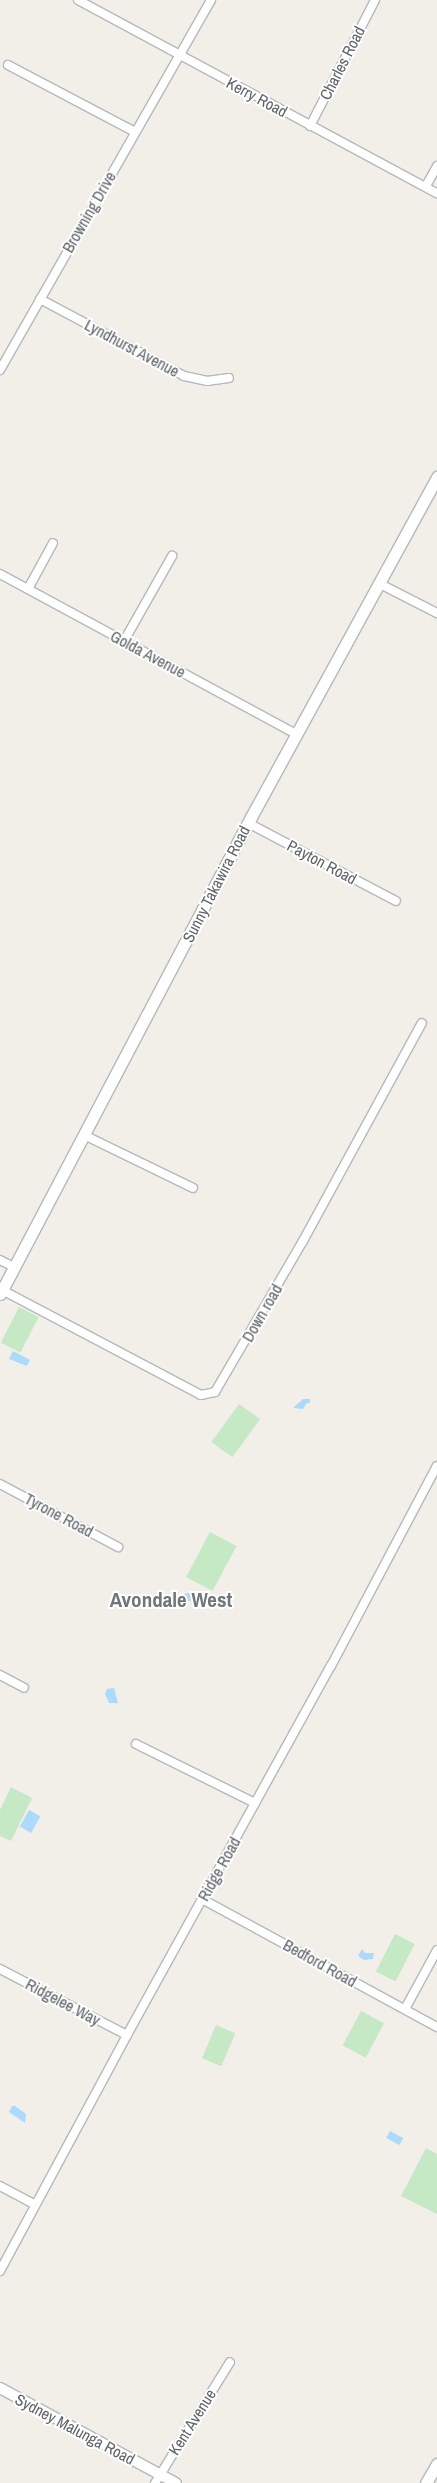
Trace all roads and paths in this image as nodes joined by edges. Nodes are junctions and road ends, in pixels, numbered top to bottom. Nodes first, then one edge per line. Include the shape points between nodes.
1 (211, 0) edge
2 (375, 0) edge
3 (81, 1) edge
4 (180, 56) junction
5 (8, 65) dead end
6 (310, 126) junction
7 (135, 132) junction
8 (437, 166) edge
9 (426, 186) junction
10 (437, 192) edge
11 (40, 299) junction
12 (0, 370) edge
13 (229, 378) dead end
14 (437, 477) edge
15 (53, 543) dead end
16 (172, 556) dead end
17 (0, 574) edge
18 (380, 584) junction
19 (28, 589) junction
20 (437, 614) edge
21 (124, 641) junction
22 (296, 734) junction
23 (248, 823) junction
24 (396, 901) dead end
25 (422, 1023) dead end
26 (84, 1135) junction
27 (193, 1188) dead end
28 (0, 1260) edge
29 (14, 1267) junction
30 (1, 1292) edge
31 (437, 1466) edge
32 (0, 1484) edge
33 (118, 1546) dead end
34 (0, 1675) edge
35 (24, 1688) dead end
36 (136, 1744) dead end
37 (255, 1802) junction
38 (202, 1899) junction
39 (437, 1950) edge
40 (0, 1969) edge
41 (405, 2009) junction
42 (437, 2028) edge
43 (127, 2035) junction
44 (0, 2186) edge
45 (35, 2205) junction
46 (0, 2271) edge
47 (230, 2362) dead end
48 (0, 2388) edge
49 (437, 2464) edge
50 (157, 2478) edge
51 (176, 2483) edge
52 (426, 2483) edge

1 - 4 street, Browning Drive
2 - 6 street, Charles Road
3 - 4 street, Kerry Road
4 - 6 street, Kerry Road
4 - 7 street, Browning Drive
5 - 7 street
6 - 9 street, Kerry Road
7 - 11 street, Browning Drive
8 - 9 street
9 - 10 street, Kerry Road
11 - 12 street, Browning Drive
11 - 13 street, Lyndhurst Avenue via 184,376 207,381
14 - 18 main road, Sunny Takawira Road
15 - 19 street
16 - 21 street
17 - 19 street, Golda Avenue
18 - 20 street
18 - 22 main road, Sunny Takawira Road
19 - 21 street, Golda Avenue
21 - 22 street, Golda Avenue
22 - 23 main road, Sunny Takawira Road
23 - 24 street, Payton Road
23 - 26 main road, Sunny Takawira Road
25 - 30 street, Down road via 303,1241 215,1392 202,1395
26 - 27 street
26 - 29 main road, Sunny Takawira Road
28 - 29 street
29 - 30 main road, Sunny Takawira Road
31 - 37 street, Ridge Road
32 - 33 street, Tyrone Road
34 - 35 street
36 - 37 street
37 - 38 street, Ridge Road
38 - 41 street, Bedford Road
38 - 43 street, Ridge Road
39 - 41 street
40 - 43 street, Ridgelee Way
41 - 42 street, Bedford Road
43 - 45 street, Ridge Road
44 - 45 street
45 - 46 street, Ridge Road
47 - 50 street, Kent Avenue
48 - 50 street, Sydney Malunga Road
49 - 52 main road
50 - 51 street, Sydney Malunga Road

